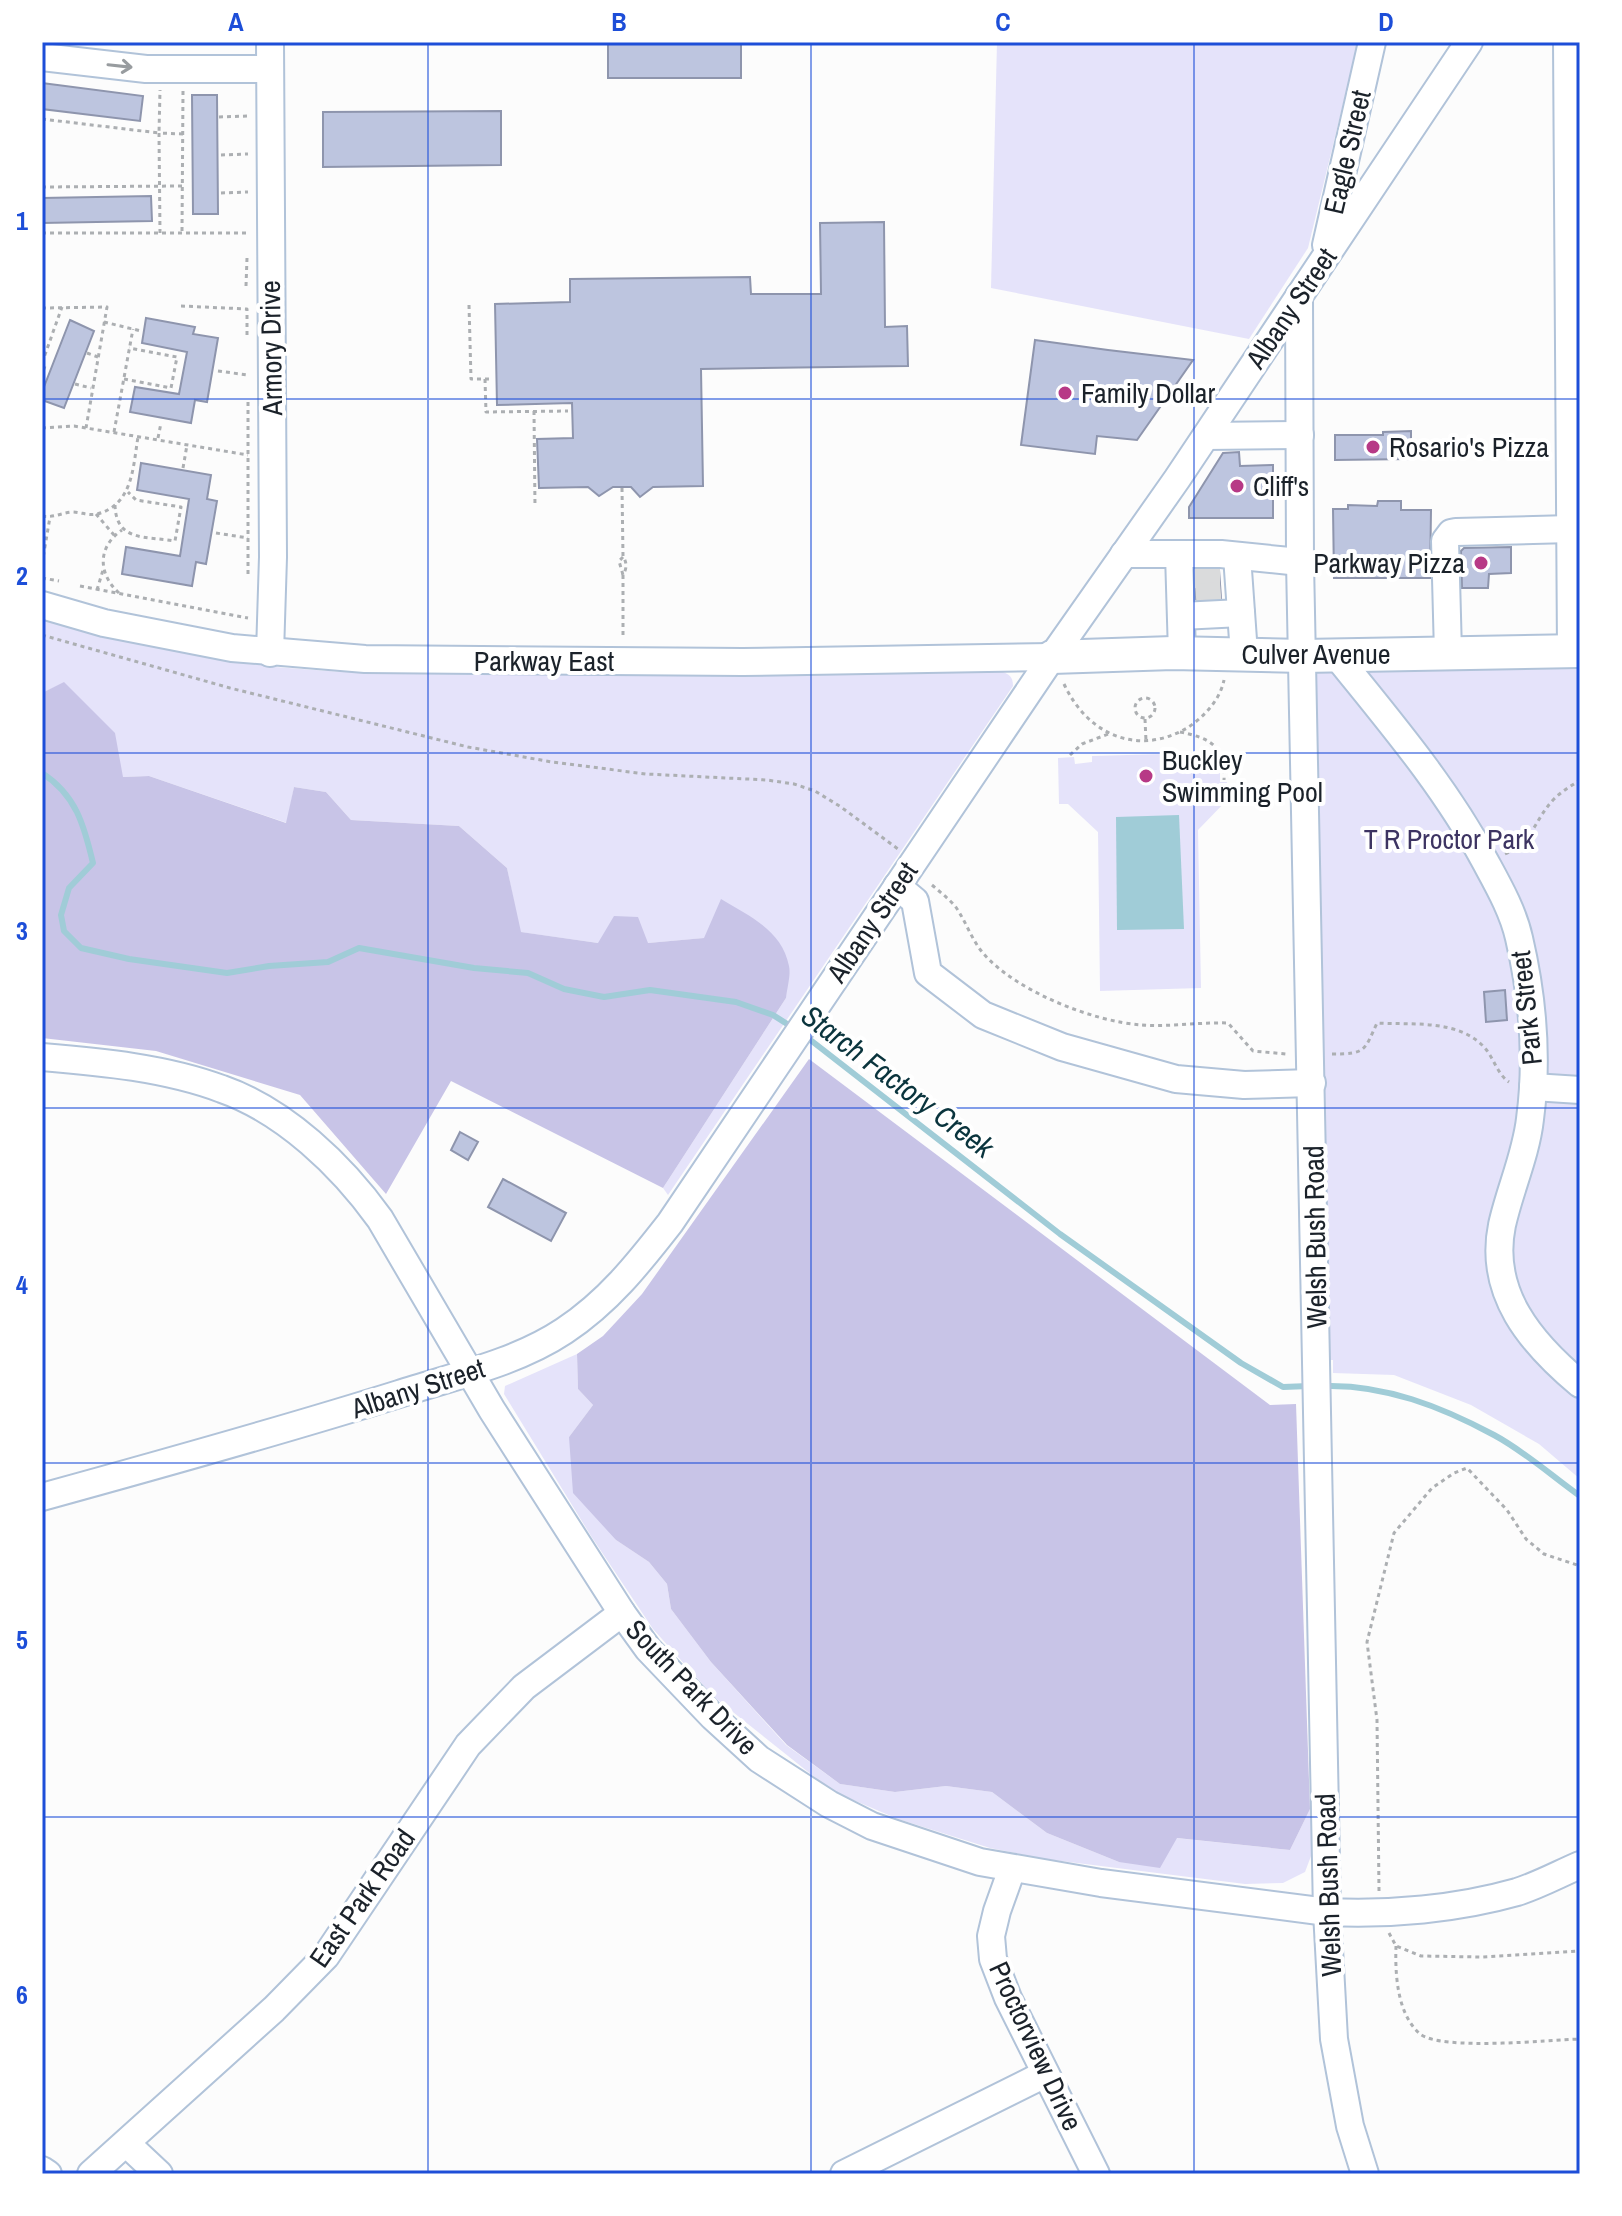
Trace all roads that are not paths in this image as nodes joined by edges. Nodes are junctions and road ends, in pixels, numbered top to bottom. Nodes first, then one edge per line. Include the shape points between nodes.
1 (270, 42) edge
2 (1372, 42) edge
3 (1469, 42) edge
4 (1567, 42) edge
5 (42, 57) edge
6 (270, 69) junction
7 (1322, 262) junction
8 (1299, 296) junction
9 (1300, 435) junction
10 (1206, 436) junction
11 (1571, 529) junction
12 (1124, 554) junction
13 (1300, 562) junction
14 (1209, 585) junction
15 (42, 605) edge
16 (1575, 651) edge
17 (270, 653) junction
18 (1182, 653) junction
19 (1448, 653) junction
20 (1336, 655) junction
21 (1303, 656) junction
22 (1234, 665) junction
23 (1057, 668) junction
24 (897, 886) junction
25 (42, 1057) edge
26 (1312, 1083) junction
27 (1533, 1087) junction
28 (1580, 1090) edge
29 (471, 1371) junction
30 (1580, 1384) edge
31 (42, 1497) edge
32 (622, 1613) junction
33 (1580, 1865) edge
34 (1012, 1869) junction
35 (1327, 1912) junction
36 (1045, 2074) junction
37 (127, 2144) junction
38 (42, 2170) edge
39 (48, 2174) edge
40 (91, 2174) edge
41 (159, 2174) edge
42 (844, 2174) edge
43 (1096, 2174) edge
44 (1365, 2174) edge

1 - 6 street, Armory Drive
2 - 7 street, Eagle Street
3 - 7 street, Albany Street
4 - 11 street
5 -> 6 street via 146,69
6 - 17 street, Armory Drive
7 - 8 street, Albany Street
8 - 9 street, Welsh Bush Road
8 - 10 street, Albany Street
9 - 10 street
9 - 13 street, Welsh Bush Road
10 - 12 street, Albany Street
11 - 16 street
11 - 19 street via 1448,536
12 - 14 street
12 - 23 street, Albany Street
13 - 14 street
13 - 21 street, Welsh Bush Road
14 - 18 street
14 - 22 street
15 - 17 street, Parkway East via 104,623
16 - 19 main road, Culver Avenue
17 - 23 street, Parkway East via 365,659
18 - 22 main road, Culver Avenue
18 - 23 main road, Culver Avenue
19 - 20 main road, Culver Avenue
20 - 21 main road, Culver Avenue
20 - 27 street, Park Street via 1463,819 1502,891 1529,988
21 - 22 main road, Culver Avenue
21 - 26 street, Welsh Bush Road
23 - 24 street, Albany Street
24 - 26 street via 915,901 928,973 983,1015 1062,1047 1176,1079
24 - 29 street, Albany Street via 670,1223 624,1281 562,1333
25 - 29 street, South Park Drive via 153,1071 223,1089 267,1111 312,1145 363,1195
26 - 35 street, Welsh Bush Road
27 - 28 street
27 - 30 street, Park Street via 1499,1261 1506,1293 1525,1327 1550,1359
29 - 31 street, Albany Street via 277,1433
29 - 32 street, South Park Drive
32 - 34 street, South Park Drive via 648,1649 759,1759 872,1826
32 - 37 street, East Park Road via 524,1687 468,1745 326,1956
33 - 35 street, South Park Drive via 1519,1891 1461,1905
34 - 35 street, South Park Drive
34 - 36 street, Proctorview Drive via 991,1936 993,1959
35 - 44 street, Welsh Bush Road via 1334,2039
36 - 42 street
36 - 43 street, Proctorview Drive
37 - 40 street, East Park Road
37 - 41 street
38 - 39 street

